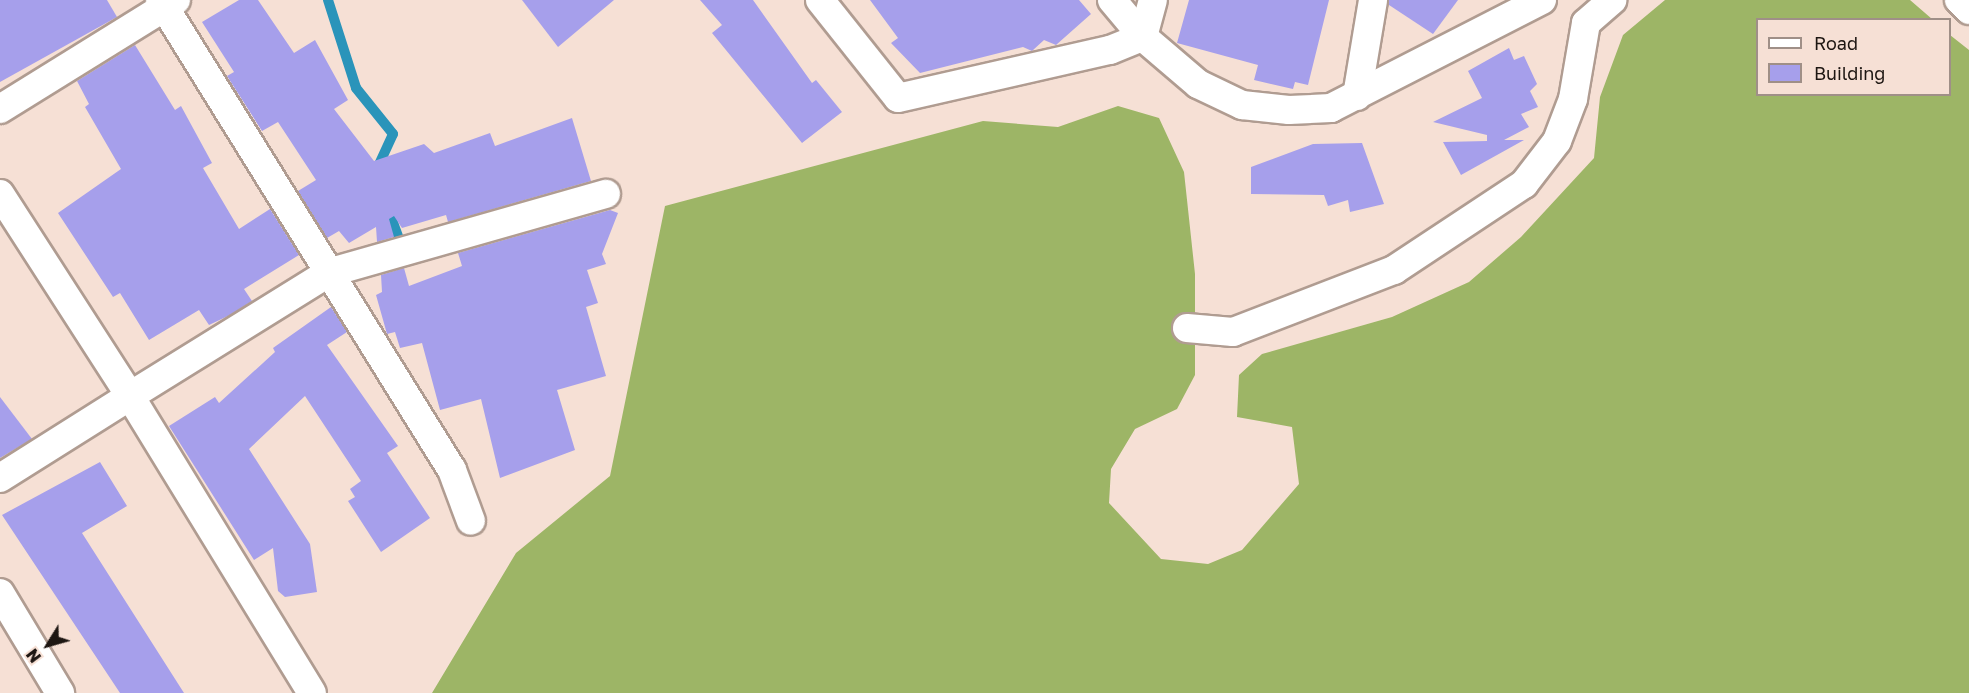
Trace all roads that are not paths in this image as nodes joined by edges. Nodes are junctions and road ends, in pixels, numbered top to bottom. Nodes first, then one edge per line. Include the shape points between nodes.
1 (820, 0) edge
2 (1112, 0) edge
3 (1153, 0) edge
4 (1373, 0) edge
5 (1542, 0) edge
6 (1612, 0) edge
7 (1959, 0) edge
8 (166, 2) edge
9 (1969, 10) edge
10 (1143, 37) junction
11 (1357, 96) junction
12 (0, 109) edge
13 (0, 194) edge
14 (606, 194) dead end
15 (328, 273) junction
16 (1187, 328) dead end
17 (130, 396) junction
18 (0, 478) edge
19 (471, 521) dead end
20 (0, 593) edge
21 (60, 693) edge
22 (312, 693) edge

1 - 10 street via 898,98 1110,50
2 - 10 street
3 - 10 street
4 - 11 street
5 - 11 street
6 - 16 street via 1586,23 1573,99 1557,141 1524,184 1394,270 1233,332
7 - 9 street
8 - 12 street
8 - 15 street
10 - 11 street via 1198,84 1242,105 1331,108
13 - 17 street
14 - 15 street
15 - 17 street
15 - 19 street via 452,470
17 - 18 street
17 - 22 street
20 - 21 street

